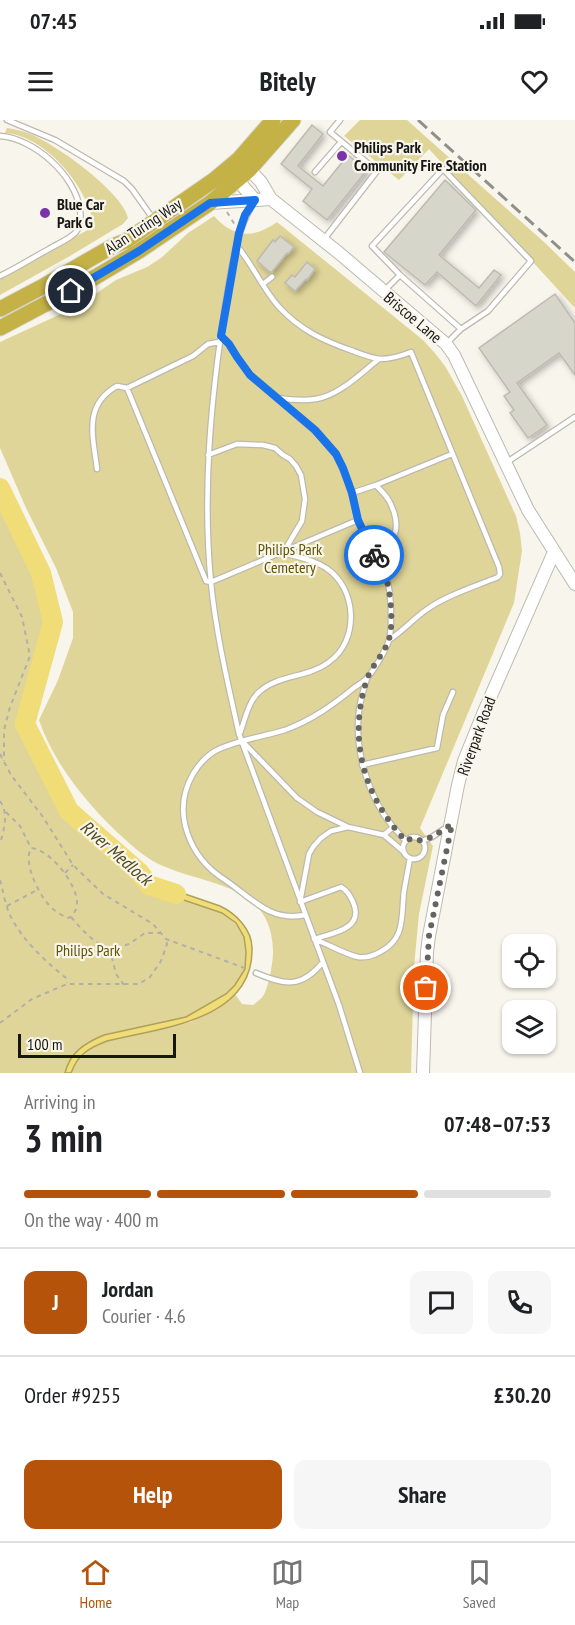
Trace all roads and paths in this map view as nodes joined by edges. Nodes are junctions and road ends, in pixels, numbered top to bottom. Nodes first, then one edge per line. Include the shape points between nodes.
1 (7, 120) edge
2 (273, 120) edge
3 (293, 120) edge
4 (340, 120) edge
5 (0, 136) edge
6 (341, 141) junction
7 (239, 166) junction
8 (315, 172) dead end
9 (238, 181) junction
10 (271, 199) junction
11 (255, 200) junction
12 (210, 203) junction
13 (226, 211) dead end
14 (155, 222) junction
15 (239, 233) junction
16 (323, 240) junction
17 (237, 246) junction
18 (400, 275) junction
19 (0, 276) edge
20 (272, 277) dead end
21 (263, 284) junction
22 (383, 292) junction
23 (0, 309) edge
24 (0, 328) edge
25 (461, 329) junction
26 (221, 336) junction
27 (219, 342) junction
28 (446, 344) junction
29 (379, 359) junction
30 (127, 388) junction
31 (278, 398) junction
32 (575, 417) edge
33 (452, 454) junction
34 (208, 455) junction
35 (505, 463) junction
36 (97, 469) dead end
37 (376, 485) junction
38 (352, 493) junction
39 (358, 520) junction
40 (554, 552) junction
41 (282, 553) junction
42 (373, 553) junction
43 (0, 573) edge
44 (211, 582) junction
45 (575, 584) edge
46 (389, 640) junction
47 (367, 678) junction
48 (453, 692) dead end
49 (239, 734) junction
50 (242, 742) junction
51 (0, 754) edge
52 (4, 761) junction
53 (362, 765) junction
54 (0, 801) edge
55 (6, 812) junction
56 (452, 824) junction
57 (348, 827) junction
58 (393, 827) junction
59 (384, 835) junction
60 (406, 841) junction
61 (422, 841) junction
62 (0, 844) edge
63 (31, 848) junction
64 (404, 852) junction
65 (410, 858) junction
66 (73, 865) junction
67 (65, 873) junction
68 (0, 880) edge
69 (39, 889) junction
70 (300, 902) junction
71 (7, 906) junction
72 (305, 915) junction
73 (71, 917) junction
74 (160, 933) junction
75 (166, 939) junction
76 (314, 939) junction
77 (110, 950) junction
78 (323, 962) junction
79 (250, 970) dead end
80 (256, 973) dead end
81 (67, 984) junction
82 (124, 986) junction
83 (0, 1023) edge
84 (360, 1073) edge
85 (423, 1073) edge

1 - 14 lane via 55,140 124,181
2 - 7 highway
3 - 7 highway
4 - 6 lane via 330,132
5 - 19 lane via 25,142 59,169 76,191 81,221 74,234
6 - 8 lane
6 - 16 lane via 377,171
7 - 9 highway, Alan Turing Way
7 - 10 street, Briscoe Lane via 261,182
7 - 14 highway, Alan Turing Way
9 - 11 street
9 - 12 highway, Alan Turing Way
10 - 11 street
10 - 16 street, Briscoe Lane
11 - 12 street
11 - 15 lane
12 - 24 highway, Alan Turing Way via 139,251
13 - 15 path
14 - 23 highway, Alan Turing Way via 126,242
15 - 17 lane
16 - 22 street, Briscoe Lane
17 - 21 lane
17 - 26 lane
18 - 22 lane
18 - 25 lane
18 - 25 lane via 372,246 443,169 531,261 488,311
20 - 21 lane
21 - 29 lane via 278,305 309,332
22 - 28 street, Briscoe Lane
25 - 28 lane
26 - 27 lane
26 - 31 lane via 250,375
27 - 30 lane via 208,344 193,356
27 - 34 lane
28 - 35 street, Briscoe Lane
29 - 31 lane via 325,397
29 - 33 lane via 411,352
30 - 36 lane via 117,386 104,395 94,412
30 - 44 lane via 200,569 206,581
31 - 38 lane via 336,454
32 - 35 lane
33 - 37 lane
33 - 46 lane via 500,574 442,600
34 - 41 lane via 237,444 263,445 275,448 296,466 305,499 302,521
34 - 44 lane
35 - 40 street, Briscoe Lane
37 - 38 lane
37 - 42 lane via 391,504 397,528 395,536
38 - 39 lane
39 - 41 lane
39 - 42 lane
40 - 45 street, Briscoe Lane
40 - 56 street, Riverpark Road via 465,761
41 - 44 lane
41 - 49 lane via 325,567 339,581 351,610 347,637 337,656 318,669 277,680 256,694
42 - 46 lane via 389,590
43 - 52 path via 22,617 30,657 4,730
44 - 49 lane
46 - 47 lane
47 - 50 lane via 311,718
47 - 53 lane via 359,711
48 - 53 lane via 443,716 437,748
49 - 50 lane
50 - 57 lane via 297,798
50 - 70 lane
50 - 72 lane via 215,751 195,770 184,798 186,832 192,846 219,876 269,912 291,917
51 - 52 path
52 - 66 path
53 - 58 lane via 376,800
54 - 55 path
55 - 62 path
55 - 63 path via 20,826
56 - 61 lane
56 - 85 street, Riverpark Road via 427,952
57 - 59 lane
57 - 70 lane via 332,831 313,847
58 - 59 lane
58 - 60 lane
59 - 64 lane
60 - 61 lane
60 - 64 lane
61 - 65 lane via 423,854
63 - 67 path via 48,855
63 - 69 path via 29,864
64 - 65 lane
65 - 76 lane via 400,931 393,944 366,958
66 - 67 path
66 - 74 path via 103,894 153,924
67 - 73 path via 78,906
68 - 71 path
69 - 71 path
69 - 73 path via 49,905
70 - 72 lane
70 - 76 lane via 341,887 355,906 354,923
71 - 81 path via 24,937 66,978
72 - 76 lane
73 - 77 path via 94,942
74 - 75 path
74 - 77 path via 145,933
75 - 79 path
75 - 82 path via 161,961 150,977 139,984
76 - 78 lane
77 - 82 path via 116,974
78 - 80 lane via 309,976 290,983
78 - 84 lane
81 - 82 path
81 - 83 path via 32,999

